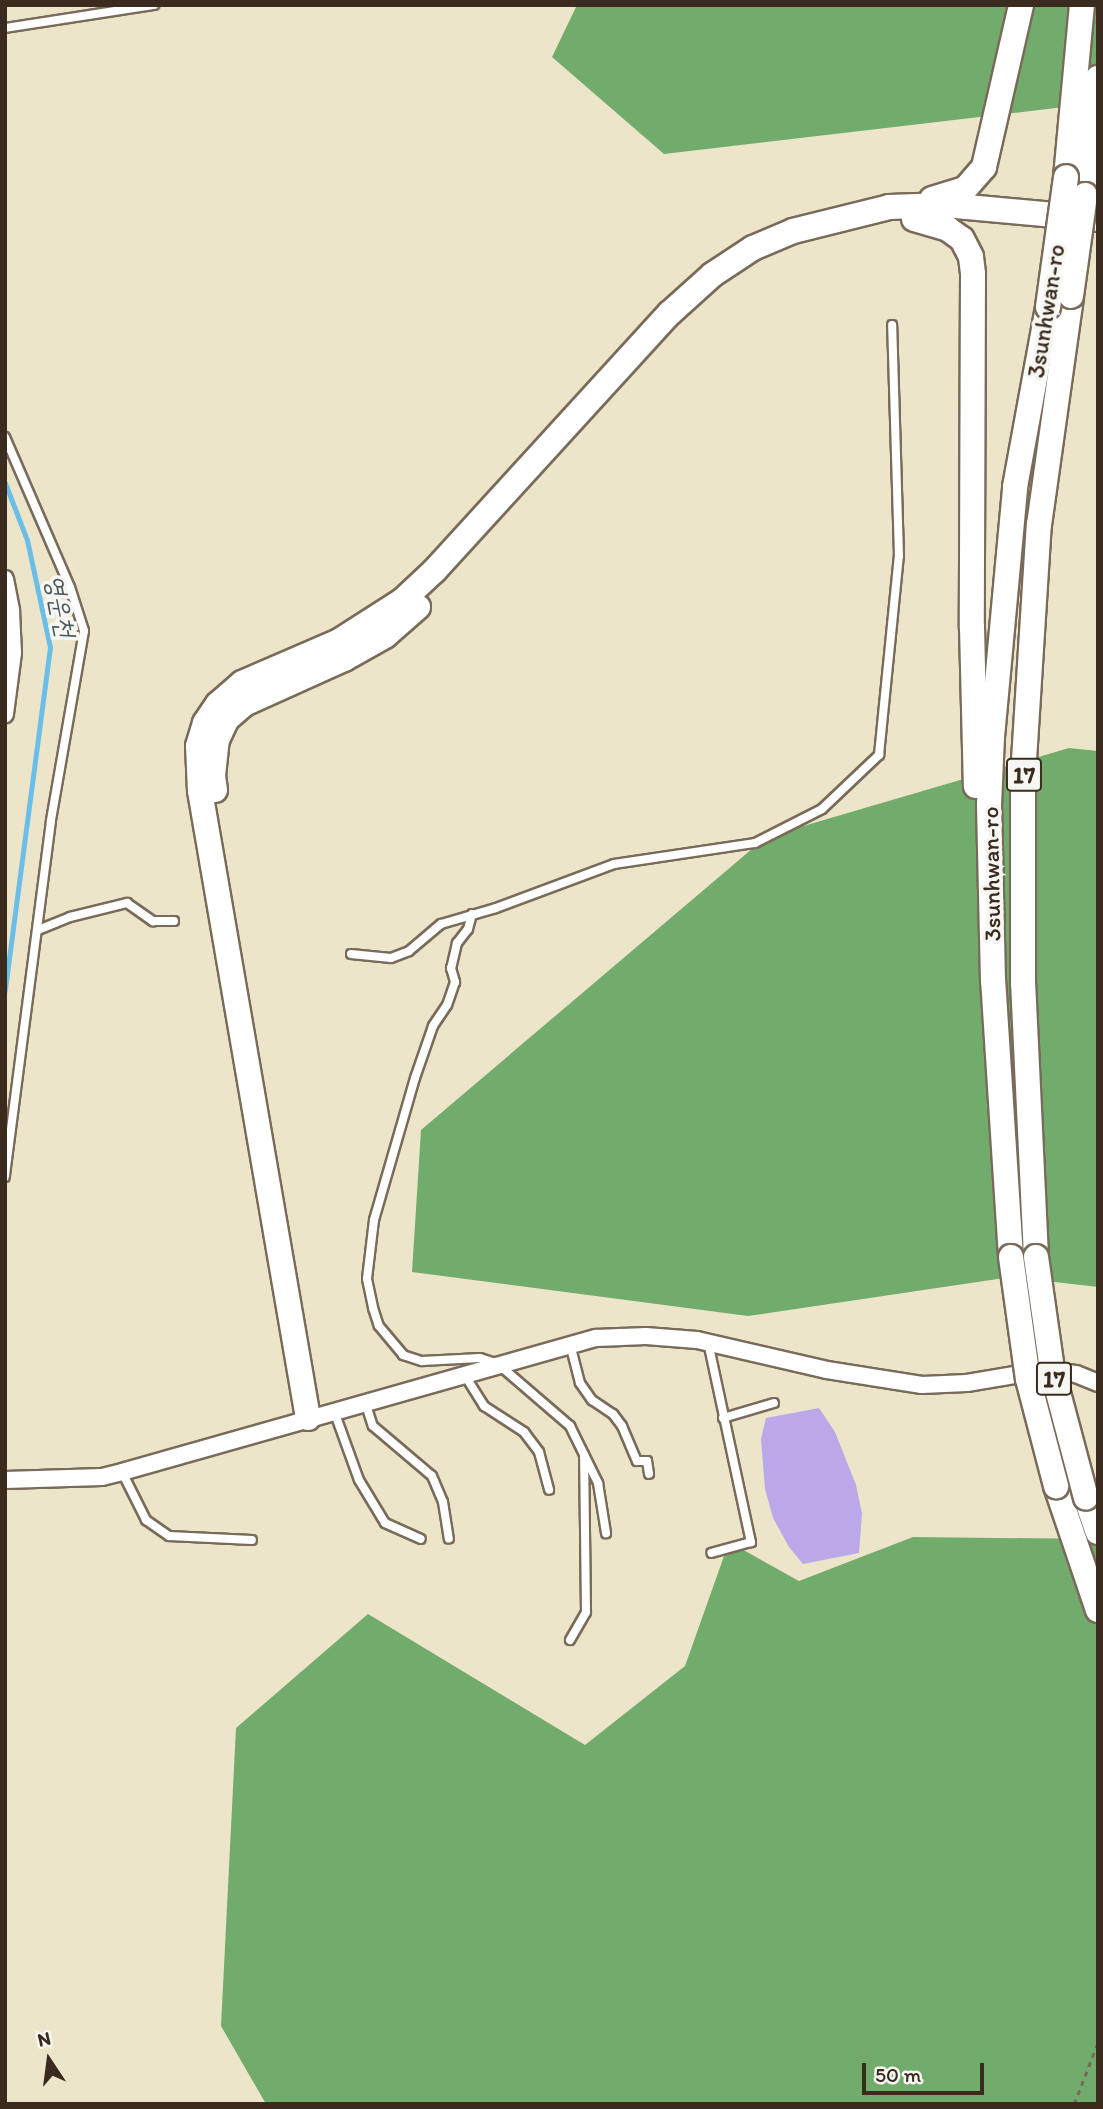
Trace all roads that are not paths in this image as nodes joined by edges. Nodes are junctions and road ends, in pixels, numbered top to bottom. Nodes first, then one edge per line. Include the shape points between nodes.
1 (154, 5) edge
2 (1020, 5) edge
3 (1083, 5) edge
4 (5, 28) edge
5 (1098, 78) edge
6 (1098, 160) edge
7 (1085, 195) junction
8 (912, 212) junction
9 (1098, 219) edge
10 (1098, 234) edge
11 (892, 325) dead end
12 (5, 436) edge
13 (5, 579) edge
14 (5, 714) edge
15 (472, 914) junction
16 (174, 921) dead end
17 (38, 930) junction
18 (351, 954) dead end
19 (992, 958) junction
20 (5, 1177) edge
21 (708, 1342) junction
22 (570, 1344) junction
23 (498, 1364) junction
24 (464, 1374) junction
25 (1098, 1383) edge
26 (365, 1402) junction
27 (774, 1403) dead end
28 (320, 1415) junction
29 (723, 1418) junction
30 (583, 1448) junction
31 (122, 1472) junction
32 (649, 1474) dead end
33 (5, 1480) edge
34 (550, 1490) dead end
35 (606, 1532) dead end
36 (1098, 1532) edge
37 (421, 1539) dead end
38 (449, 1539) dead end
39 (252, 1540) dead end
40 (711, 1553) dead end
41 (1098, 1610) edge
42 (570, 1640) dead end

1 - 4 lane
2 - 8 highway via 984,167 965,189
3 - 19 highway, 3sunhwan-ro / 17, bridge via 1048,307 1015,486 989,805
5 - 7 highway, 3sunhwan-ro / 17
6 - 7 highway
7 - 36 highway, 3sunhwan-ro / 17, bridge via 1040,525 1023,776 1023,983 1036,1257 1052,1370
8 - 9 highway via 945,205
8 - 10 highway
8 - 19 highway via 962,240 973,274 974,768
8 - 28 highway via 844,216 793,231 752,248 712,275 670,313 403,600 339,641 242,683 205,723 198,746 200,791
11 - 15 lane via 899,556 879,755 822,809 755,843 614,864
12 - 17 lane via 70,587 84,631 51,821
13 - 14 street via 13,653
15 - 18 lane via 441,924 409,951 391,958
15 - 23 lane via 457,943 451,968 455,982 447,1005 433,1026 415,1077 374,1220 367,1279 379,1326 403,1355 422,1361 480,1358
16 - 17 lane via 153,921 127,902
17 - 20 lane
19 - 41 highway, 3sunhwan-ro / 17, bridge via 1011,1257 1028,1379 1056,1486
21 - 22 street via 646,1336
21 - 25 street via 827,1370 922,1385 967,1383 1044,1370 1076,1374
21 - 29 lane
22 - 23 street
22 - 32 lane via 580,1383 592,1400 613,1414 637,1461 647,1461
23 - 24 street
23 - 30 lane via 569,1426
24 - 26 street
24 - 34 lane via 484,1406 524,1432 539,1452
26 - 28 street
26 - 38 lane via 373,1426 432,1476 443,1502
27 - 29 lane
28 - 31 street
28 - 37 lane via 385,1523
29 - 40 lane via 751,1542
30 - 35 lane via 598,1483
30 - 42 lane via 586,1612
31 - 33 street via 102,1477
31 - 39 lane via 146,1520 169,1536

